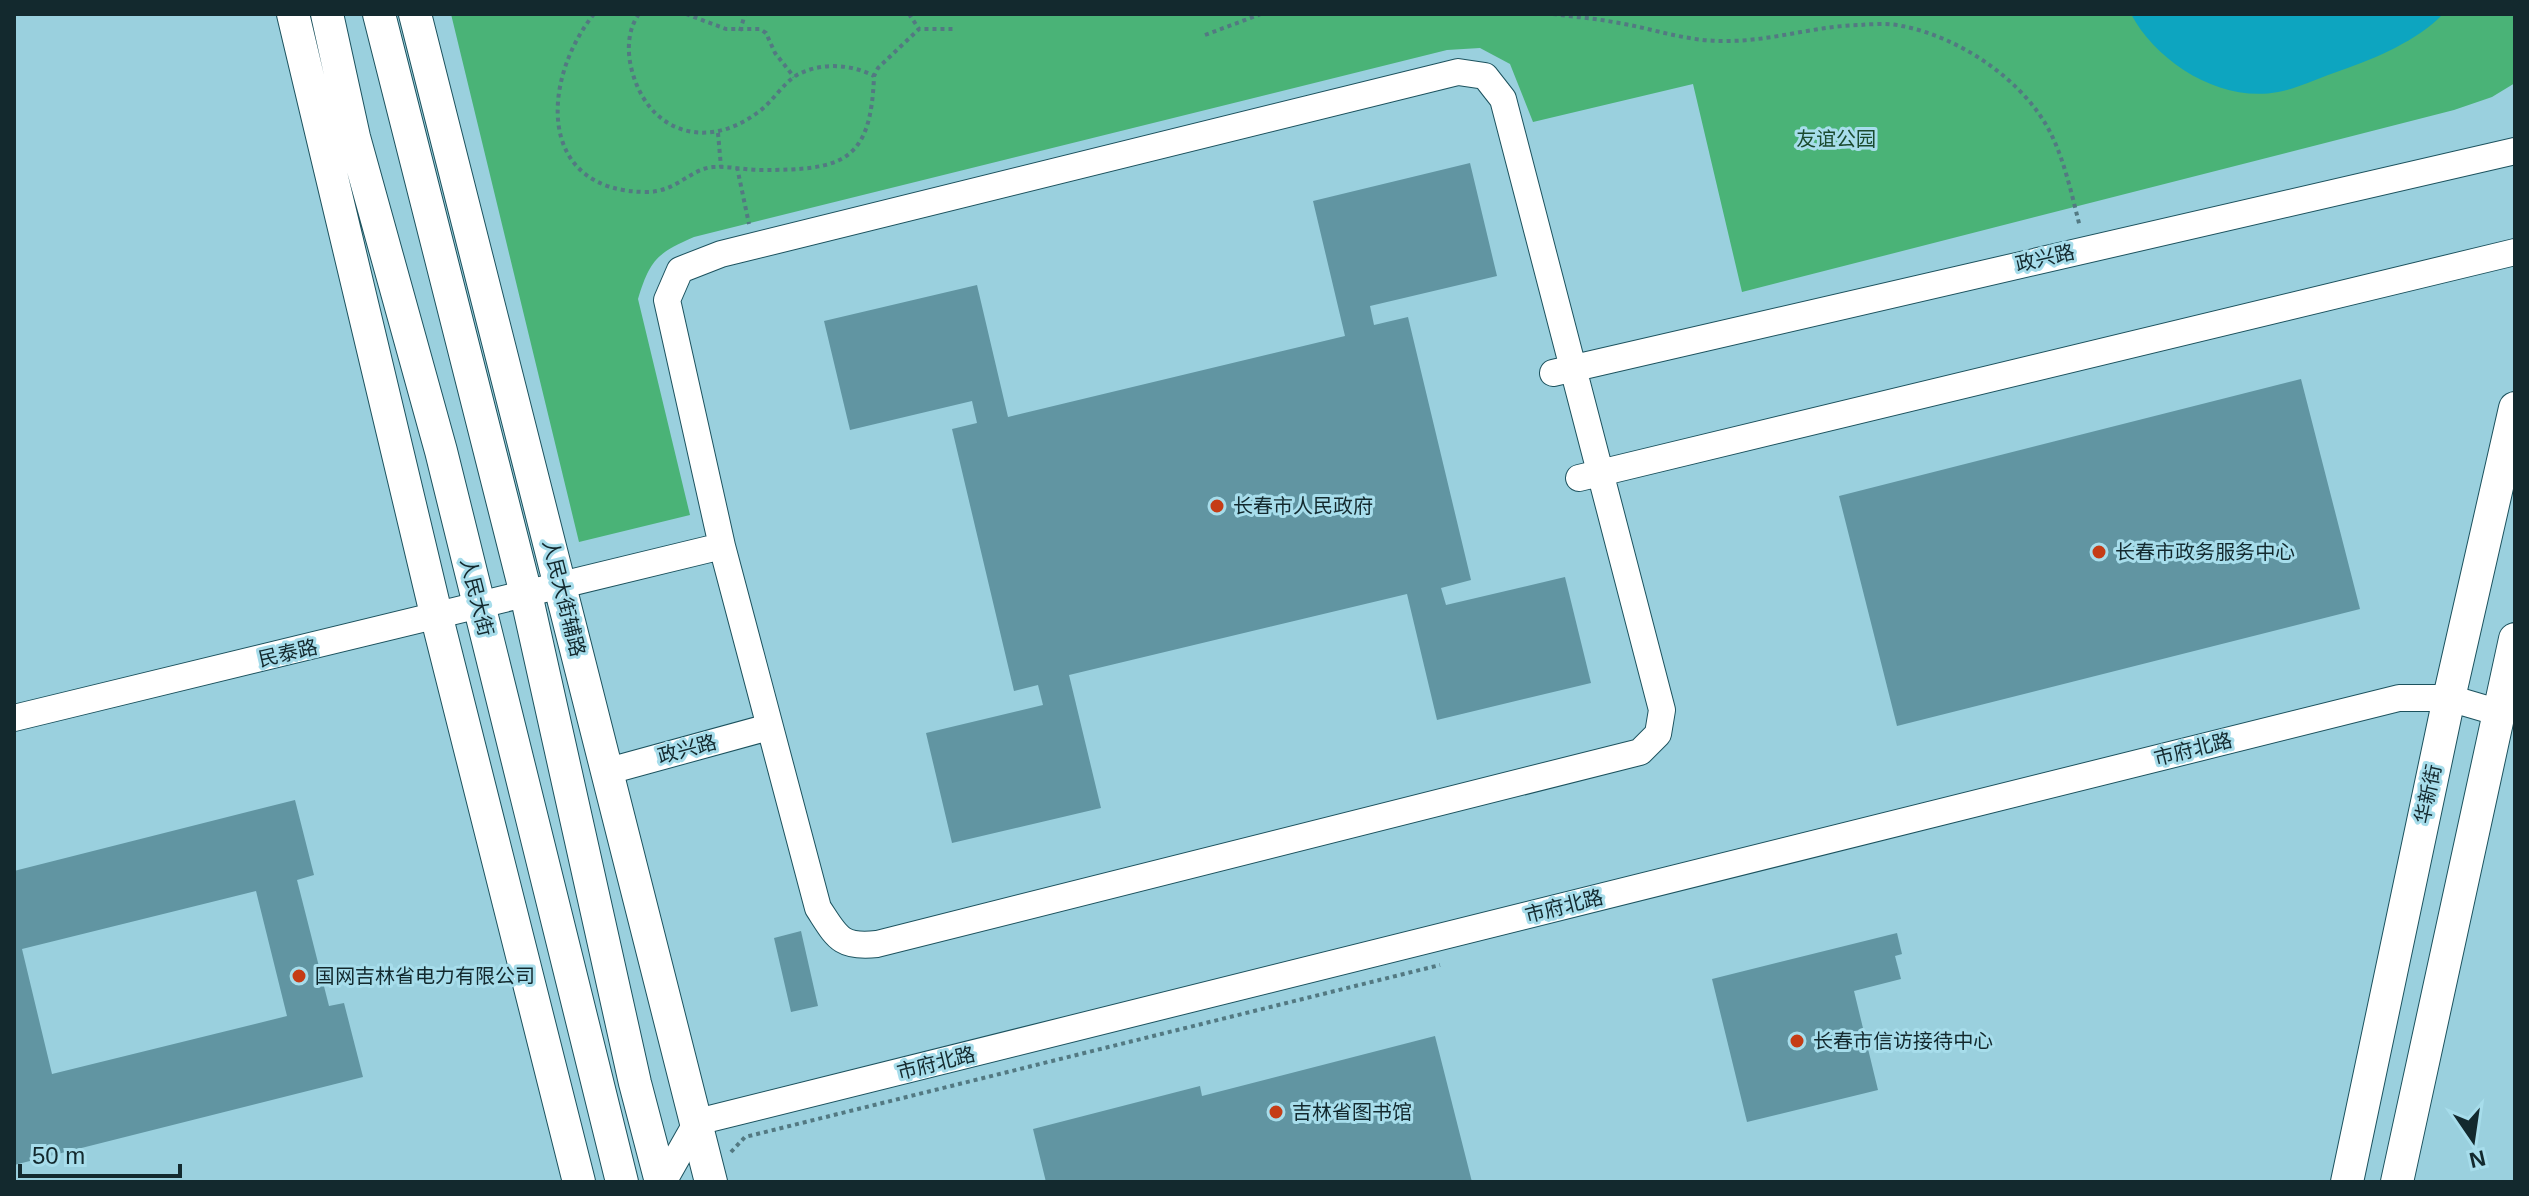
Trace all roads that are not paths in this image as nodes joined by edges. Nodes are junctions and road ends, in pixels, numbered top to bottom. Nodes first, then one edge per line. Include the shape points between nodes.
1 (293, 14) edge
2 (327, 14) edge
3 (379, 14) edge
4 (415, 14) edge
5 (2515, 151) edge
6 (2515, 252) edge
7 (1564, 369) junction
8 (2515, 408) edge
9 (1589, 476) junction
10 (722, 546) junction
11 (561, 586) junction
12 (526, 594) junction
13 (479, 607) junction
14 (437, 618) junction
15 (2515, 639) edge
16 (2449, 698) junction
17 (2500, 713) junction
18 (14, 718) edge
19 (769, 727) junction
20 (605, 772) junction
21 (697, 1122) junction
22 (720, 1172) edge
23 (579, 1182) edge
24 (622, 1182) edge
25 (662, 1182) edge
26 (2347, 1182) edge
27 (2397, 1182) edge

1 - 14 main road
2 - 13 main road, 人民大街 via 354,137
3 - 12 main road
4 - 11 main road, 人民大街辅路
5 - 7 street, 政兴路
6 - 9 street
7 - 9 street
7 - 10 street via 1503,99 1485,76 1458,72 754,246 680,270 667,300
8 - 16 main road, 华新街
9 - 19 street via 1662,710 1658,734 1640,752 1274,835 854,946 838,939 818,908
10 - 11 street
10 - 19 street via 753,629
11 - 12 street, 民泰路
11 - 20 main road, 人民大街辅路
12 - 13 street, 民泰路
12 - 25 main road
13 - 14 street, 民泰路
13 - 24 main road, 人民大街
14 - 18 street, 民泰路
14 - 23 main road
15 - 17 main road
16 - 17 street, 市府北路
16 - 21 street, 市府北路 via 2399,698
16 - 26 main road, 华新街
17 - 27 main road
19 - 20 street, 政兴路
20 - 21 main road, 人民大街辅路
21 - 22 main road, 人民大街辅路
21 - 25 street

